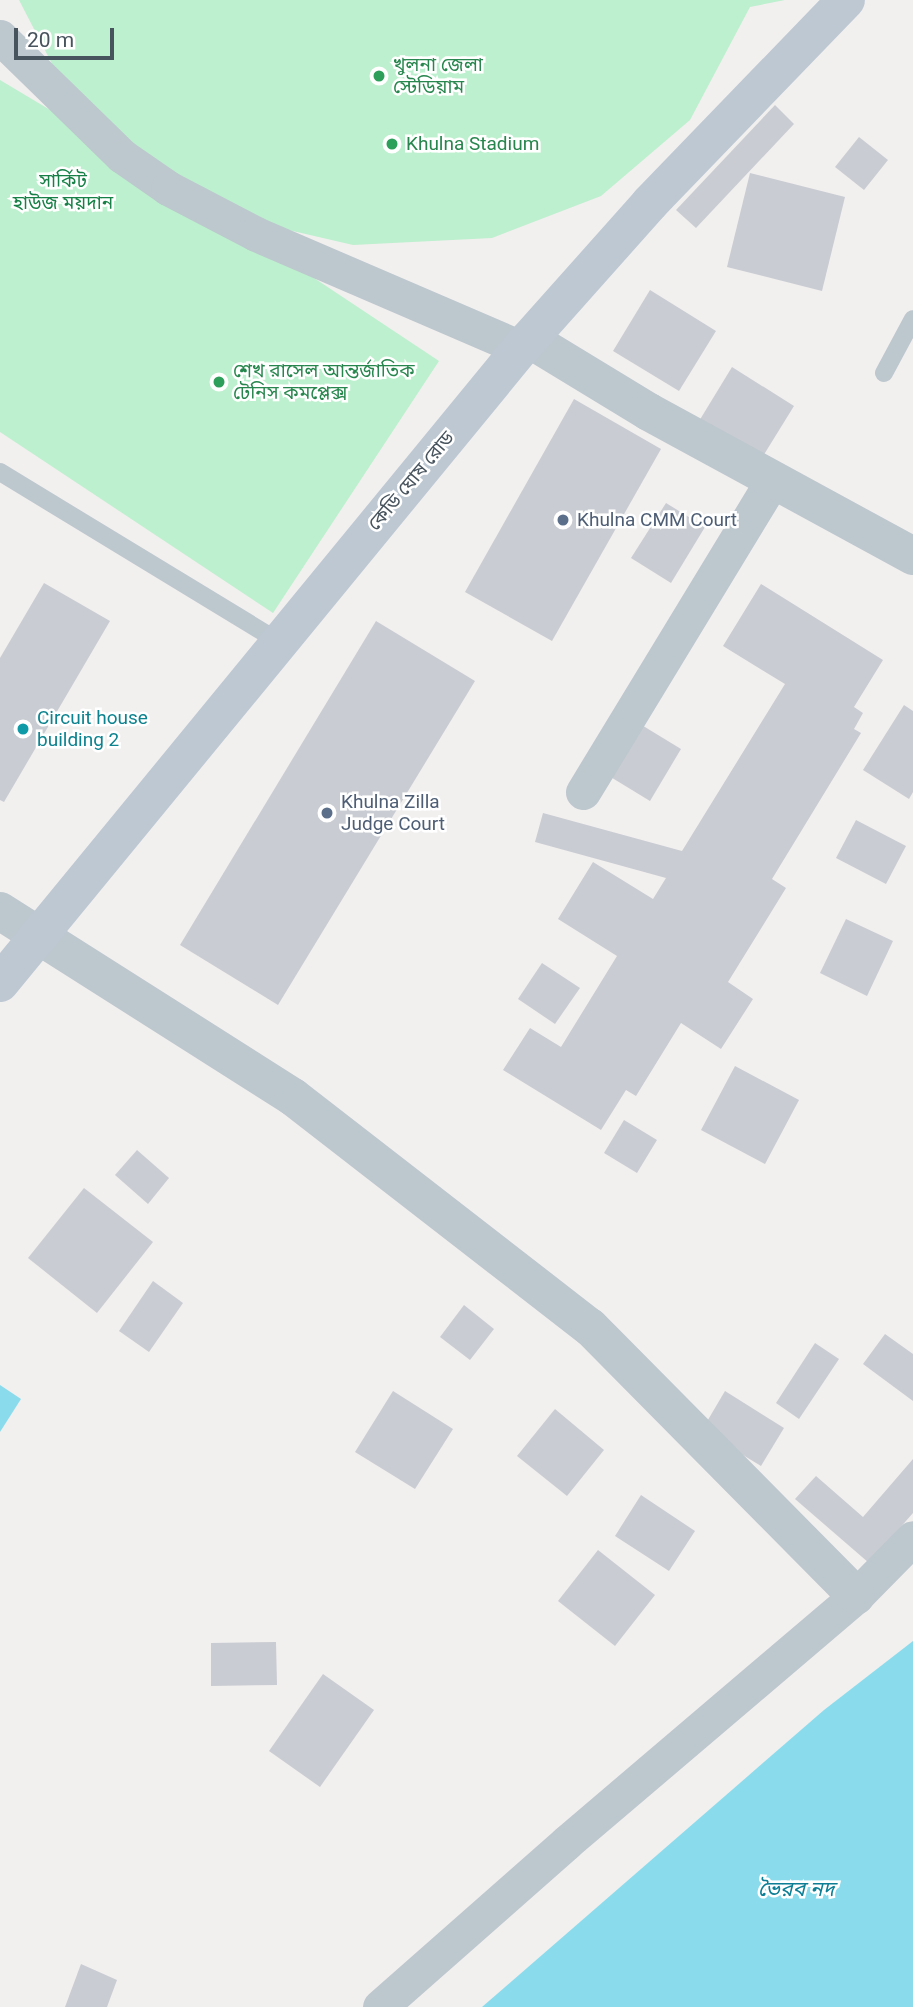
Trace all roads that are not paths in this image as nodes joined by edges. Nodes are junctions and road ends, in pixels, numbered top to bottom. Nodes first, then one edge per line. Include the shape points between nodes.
1 (846, 0) edge
2 (0, 37) edge
3 (913, 319) edge
4 (525, 344) junction
5 (884, 373) dead end
6 (0, 472) edge
7 (773, 480) junction
8 (913, 556) edge
9 (278, 641) junction
10 (583, 792) dead end
11 (0, 911) edge
12 (40, 933) junction
13 (0, 983) edge
14 (913, 1538) edge
15 (856, 1596) junction
16 (380, 2007) edge

1 - 4 main road, কেডি ঘোষ রোড via 650,203
2 - 4 street via 122,156 168,188 256,234
3 - 5 lane
4 - 7 street
4 - 9 main road, কেডি ঘোষ রোড
6 - 9 lane
7 - 8 street
7 - 10 street
9 - 12 main road, কেডি ঘোষ রোড
11 - 12 street
12 - 13 main road, কেডি ঘোষ রোড
12 - 15 street via 293,1097 590,1327
14 - 15 street
15 - 16 street

